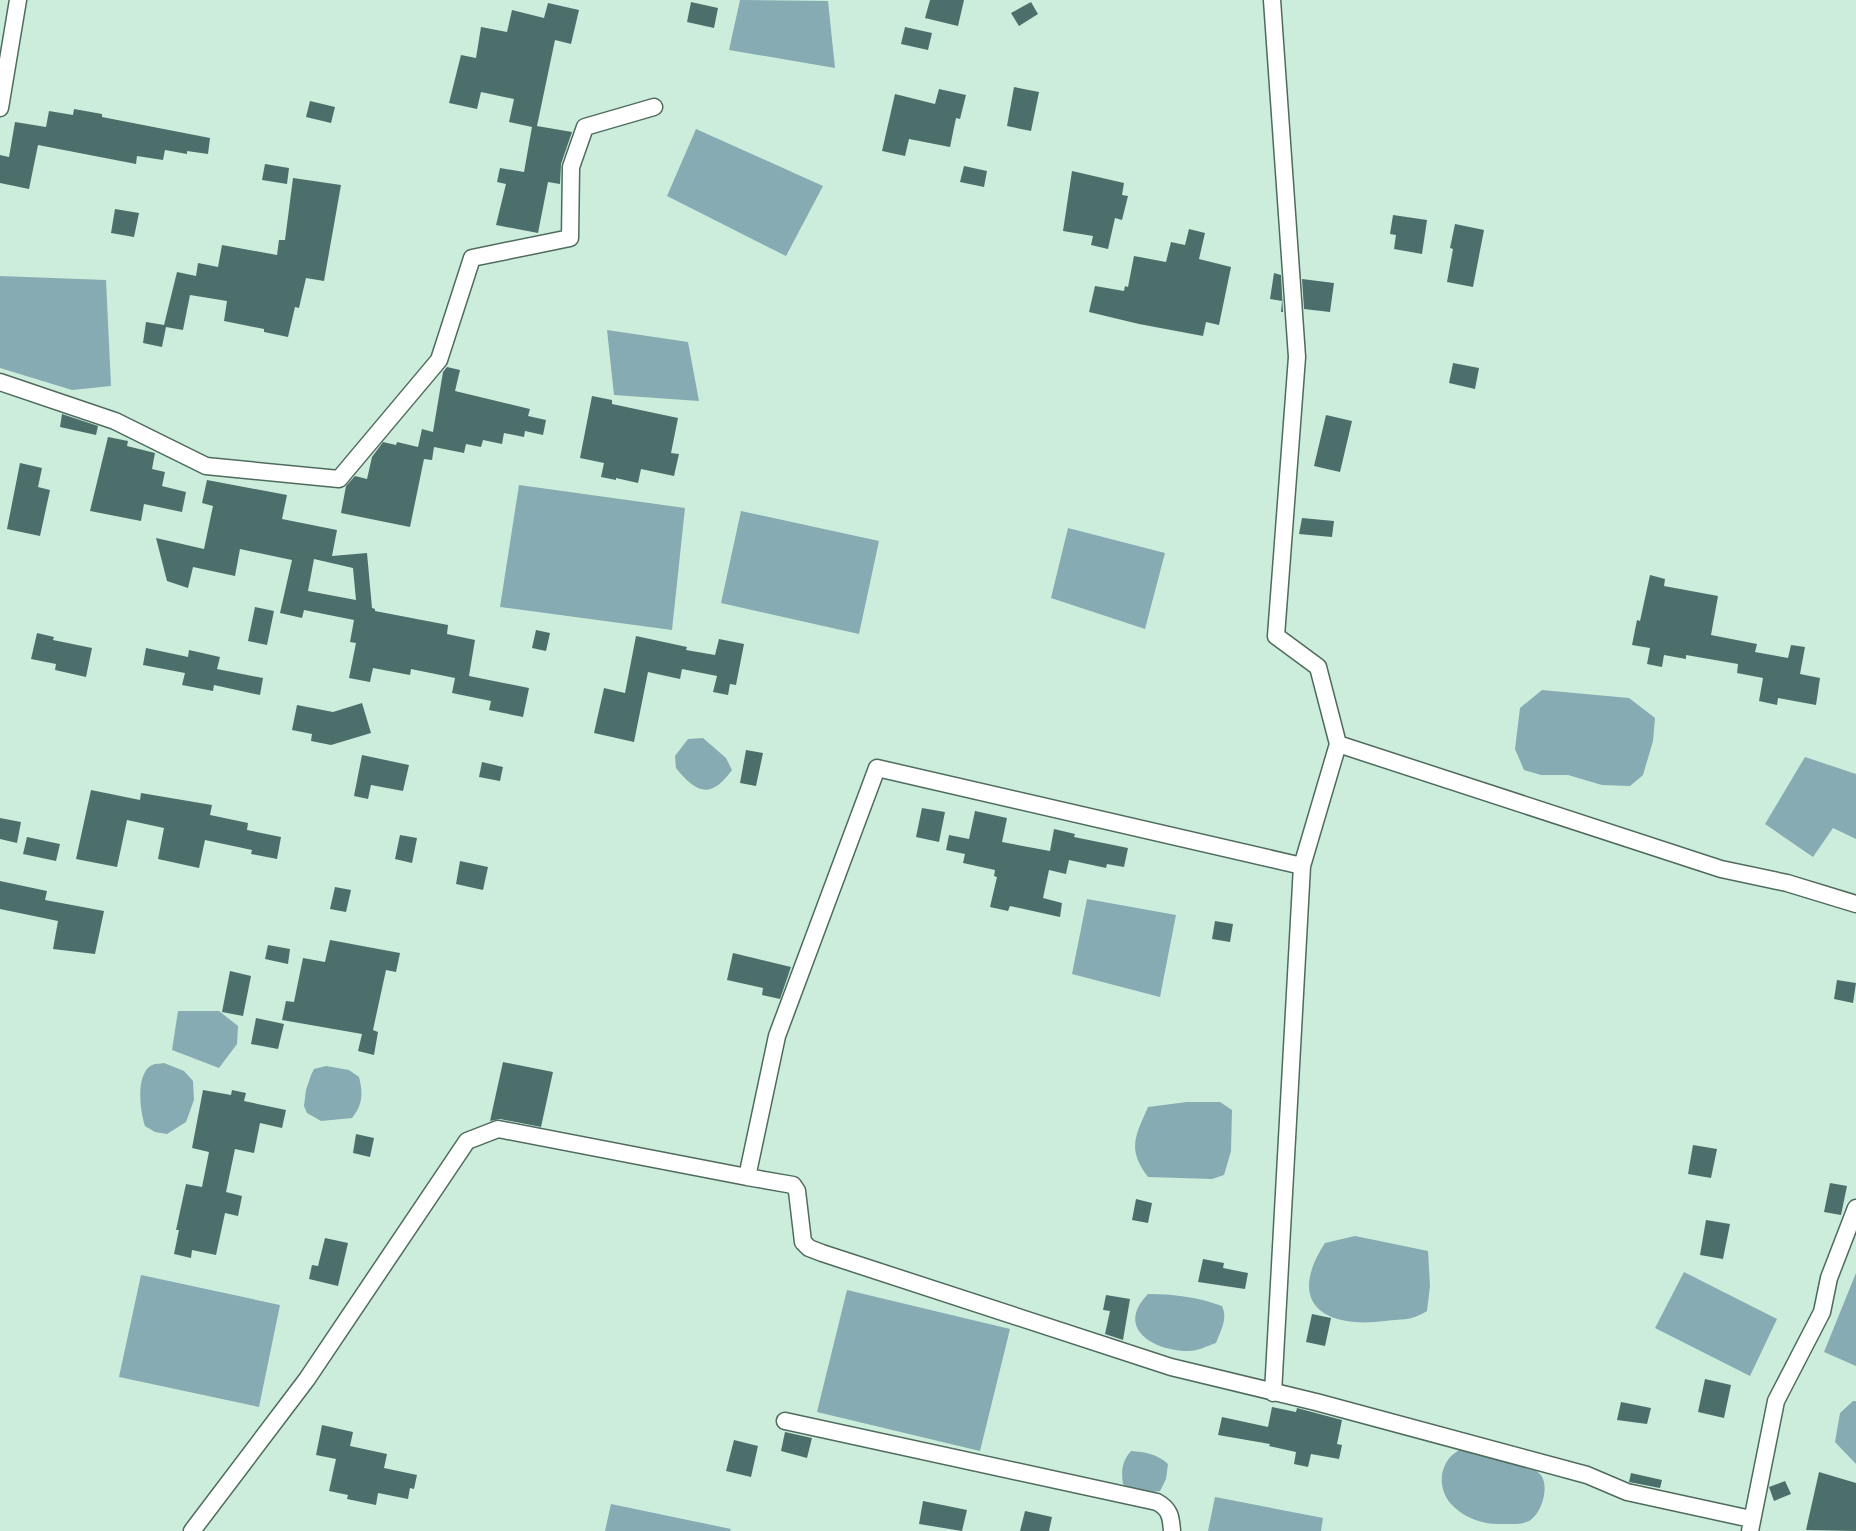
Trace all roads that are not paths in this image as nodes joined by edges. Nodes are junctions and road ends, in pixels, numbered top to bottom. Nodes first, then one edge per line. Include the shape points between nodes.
1 (18, 0) edge
2 (1272, 0) edge
3 (654, 107) dead end
4 (0, 108) edge
5 (0, 382) edge
6 (1338, 744) junction
7 (1302, 866) junction
8 (1856, 904) edge
9 (747, 1177) junction
10 (1856, 1208) edge
11 (1273, 1393) junction
12 (785, 1421) dead end
13 (1751, 1525) edge
14 (192, 1531) edge
15 (1172, 1531) edge

1 - 4 street
2 - 6 street via 1297,357 1276,636 1318,667
3 - 5 street via 585,127 571,167 570,238 472,258 439,360 339,479 206,466 115,421
6 - 7 street
6 - 8 street via 1721,869
7 - 9 street via 877,768 777,1036
7 - 11 street
9 - 11 street via 793,1185 803,1242 809,1248 1171,1367
9 - 14 street via 498,1129 467,1140 307,1379
10 - 13 street via 1829,1278 1822,1312 1776,1401
11 - 13 street via 1587,1475 1627,1492
12 - 15 street via 1157,1502 1170,1512

